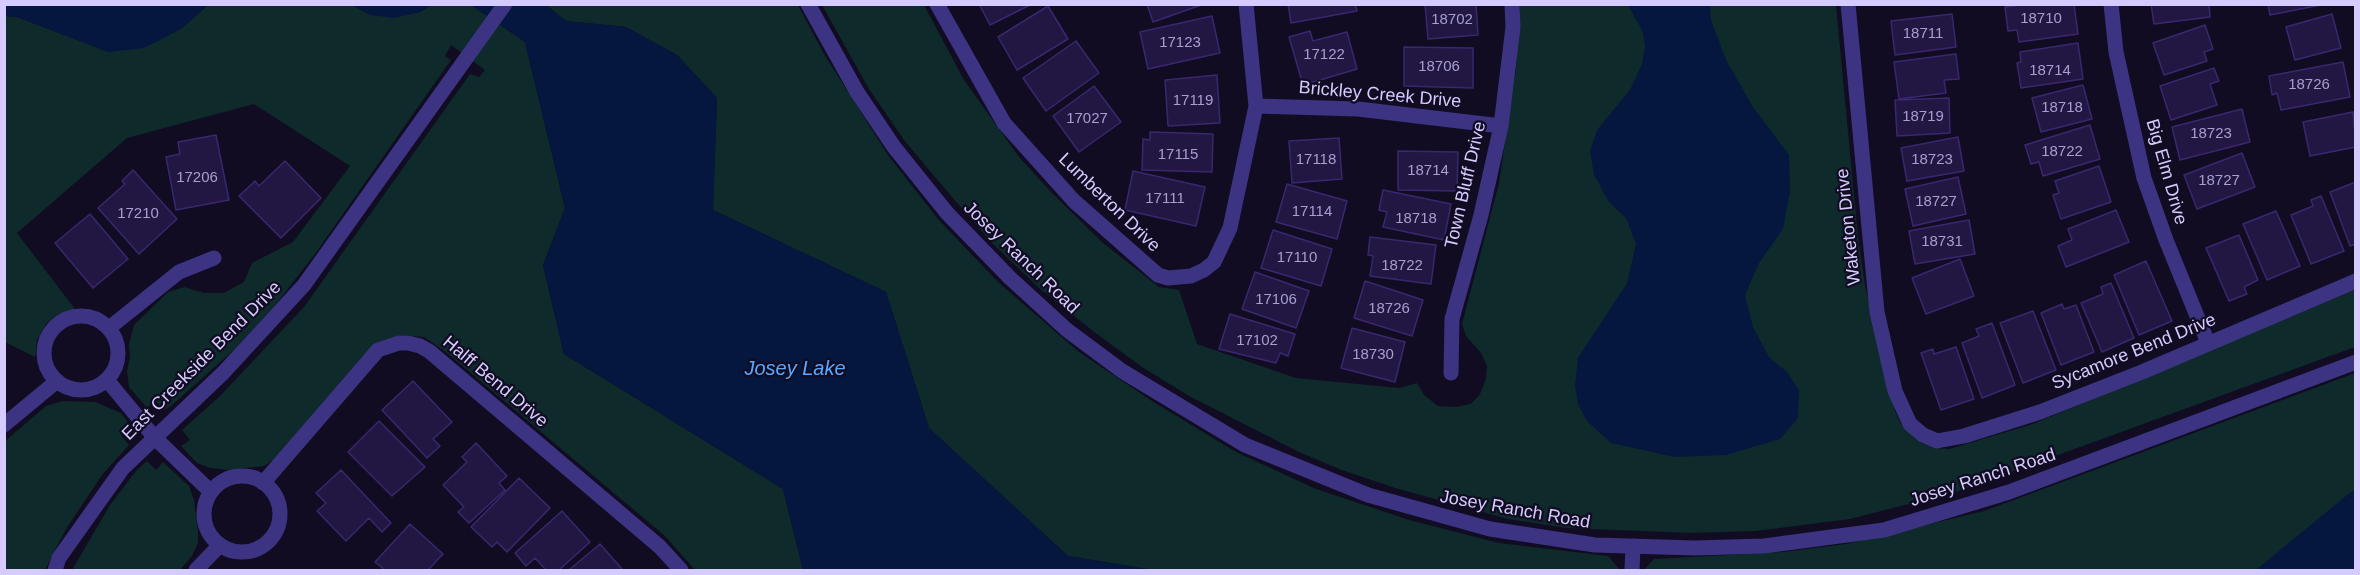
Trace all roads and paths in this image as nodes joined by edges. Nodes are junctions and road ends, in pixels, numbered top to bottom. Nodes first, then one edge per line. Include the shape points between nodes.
1 (505, 4) edge
2 (808, 4) edge
3 (937, 4) edge
4 (1246, 4) edge
5 (1512, 4) edge
6 (1848, 4) edge
7 (2111, 4) edge
8 (1256, 106) junction
9 (1501, 126) junction
10 (214, 258) dead end
11 (2355, 281) edge
12 (109, 328) junction
13 (2208, 343) junction
14 (2355, 362) edge
15 (1451, 373) dead end
16 (107, 380) junction
17 (57, 381) junction
18 (4, 425) edge
19 (1923, 435) joint
20 (155, 438) junction
21 (263, 483) junction
22 (211, 492) junction
23 (219, 545) junction
24 (1633, 546) junction
25 (55, 570) edge
26 (196, 570) edge
27 (681, 570) edge
28 (1632, 570) edge

1 - 20 street, East Creekside Bend Drive via 304,285 223,373
2 - 24 street, Josey Ranch Road via 857,92 947,213 1067,330 1122,371 1245,445 1368,495 1490,529
3 - 8 street, Lumberton Drive via 1004,123 1074,201 1158,275 1191,276 1214,262 1224,244
4 - 8 street, Lumberton Drive
5 - 9 street, Town Bluff Drive via 1513,27
6 - 19 street, Waketon Drive via 1876,312 1895,391 1910,424
7 - 13 street, Big Elm Drive via 2116,52 2144,178
8 - 9 street, Brickley Creek Drive via 1358,109
9 - 15 street, Town Bluff Drive via 1452,320
10 - 12 street via 179,272
11 - 13 street, Sycamore Bend Drive
12 - 16 street via 118,354
12 - 17 street via 82,316 55,327 44,354
13 - 19 street, Sycamore Bend Drive via 2050,408 1986,429 1936,441
14 - 24 street, Josey Ranch Road via 2010,492 1884,530 1764,546
16 - 17 street via 82,390
16 - 20 street
17 - 18 street
20 - 22 street
20 - 25 street, East Creekside Bend Drive via 123,468 59,558
21 - 22 street via 235,476
21 - 23 street via 274,494 279,508 279,523 273,536 248,552
21 - 27 street, Halff Bend Drive via 378,350 408,343 429,351
22 - 23 street via 204,520
23 - 26 street
24 - 28 street

